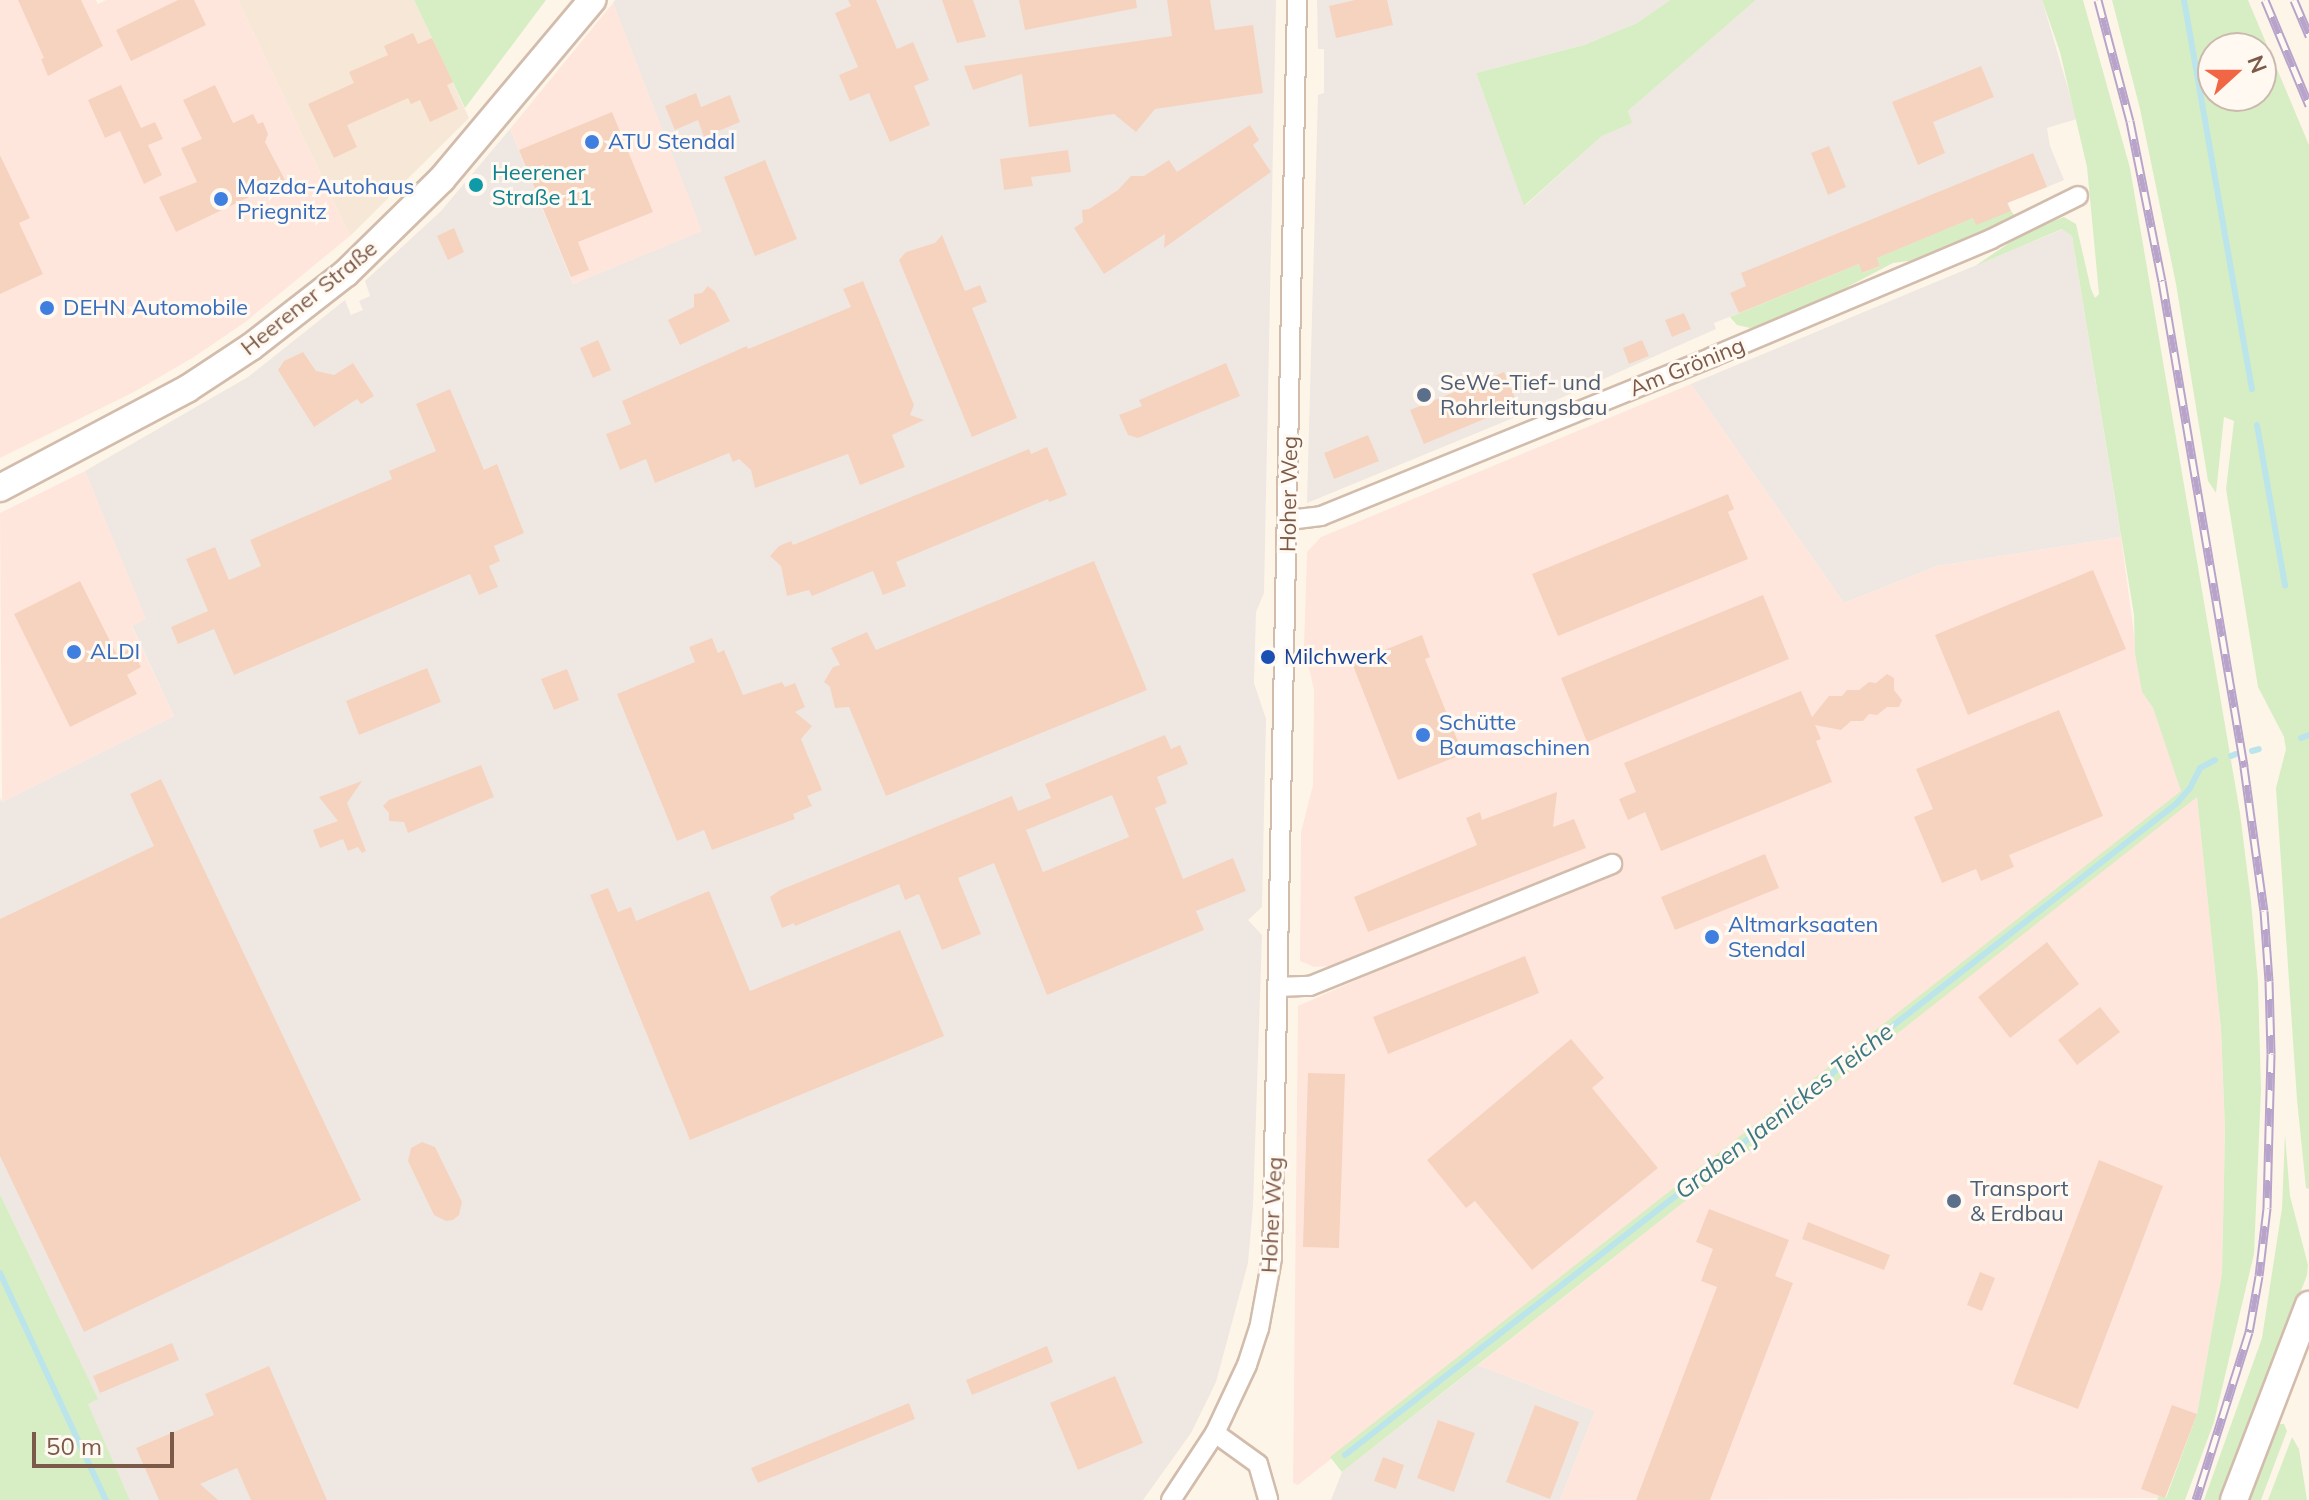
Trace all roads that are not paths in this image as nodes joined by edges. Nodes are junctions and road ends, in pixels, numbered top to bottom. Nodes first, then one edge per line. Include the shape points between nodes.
1 (592, 0) edge
2 (1297, 0) edge
3 (2078, 196) dead end
4 (0, 488) edge
5 (1289, 520) junction
6 (1612, 864) dead end
7 (1277, 987) junction
8 (2309, 1305) edge
9 (1215, 1433) junction
10 (1171, 1500) edge
11 (1268, 1500) edge
12 (2234, 1500) edge

1 - 4 main road, Heerener Straße via 442,179 346,273 187,389
2 - 5 street, Hoher Weg
3 - 5 street, Am Gröning via 1991,239 1712,357 1321,516
5 - 7 street, Hoher Weg
6 - 7 street via 1310,986
7 - 9 street, Hoher Weg via 1272,1258 1259,1329
8 - 12 main road
9 - 10 street, Hoher Weg
9 - 11 street via 1258,1464

